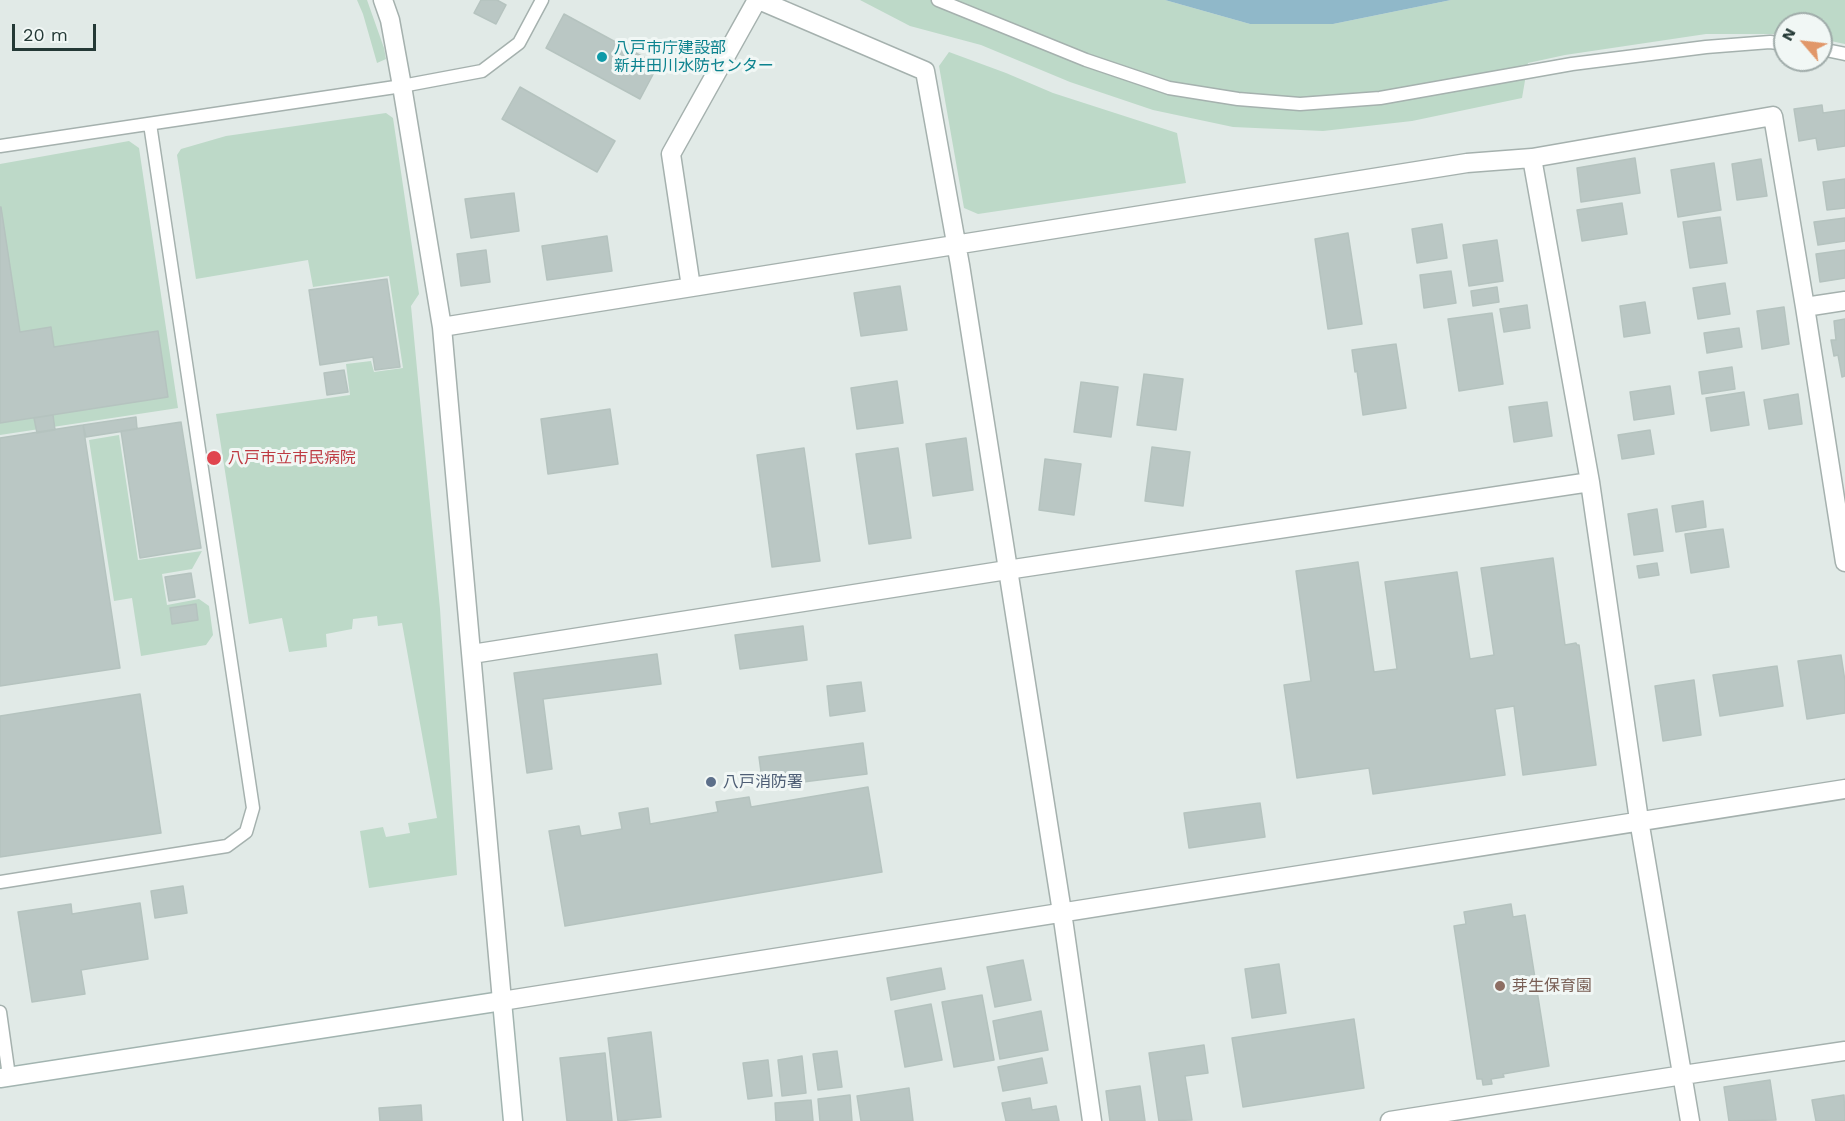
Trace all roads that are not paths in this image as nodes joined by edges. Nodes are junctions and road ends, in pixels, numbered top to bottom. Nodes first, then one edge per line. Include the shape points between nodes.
1 (383, 0) edge
2 (542, 0) edge
3 (758, 0) edge
4 (938, 0) edge
5 (1773, 42) edge
6 (402, 86) junction
7 (150, 124) junction
8 (0, 146) edge
9 (1532, 158) junction
10 (957, 245) junction
11 (691, 287) junction
12 (1845, 301) edge
13 (1805, 307) junction
14 (442, 327) junction
15 (1590, 482) junction
16 (1843, 538) edge
17 (1845, 562) edge
18 (1008, 570) junction
19 (472, 654) junction
20 (1845, 789) edge
21 (1639, 820) junction
22 (0, 882) edge
23 (1062, 912) junction
24 (502, 1001) junction
25 (0, 1012) edge
26 (1845, 1052) edge
27 (1683, 1075) junction
28 (5, 1077) edge
29 (1436, 1117) edge
30 (513, 1121) edge
31 (1092, 1121) edge
32 (1390, 1121) edge
33 (1690, 1121) edge

1 - 6 street
2 - 6 lane via 519,43 482,71
3 - 10 street via 925,71
3 - 11 street via 671,154
4 - 5 lane via 1076,56 1169,88 1300,104 1380,98 1572,64
6 - 7 lane
6 - 14 street
7 - 8 lane
7 - 22 lane via 253,808 246,832 226,846
9 - 10 street via 1467,163
9 - 13 street via 1773,116
9 - 15 street
10 - 11 street
10 - 18 street
11 - 14 street
12 - 13 street
13 - 16 street
14 - 19 street
15 - 18 street
15 - 21 street
16 - 17 street
18 - 19 street
18 - 23 street
19 - 24 street
20 - 21 street
21 - 23 street
21 - 27 street
23 - 24 street
23 - 31 street
24 - 28 street
24 - 30 street
25 - 28 lane
26 - 27 street
27 - 29 street
27 - 33 street
29 - 32 street

